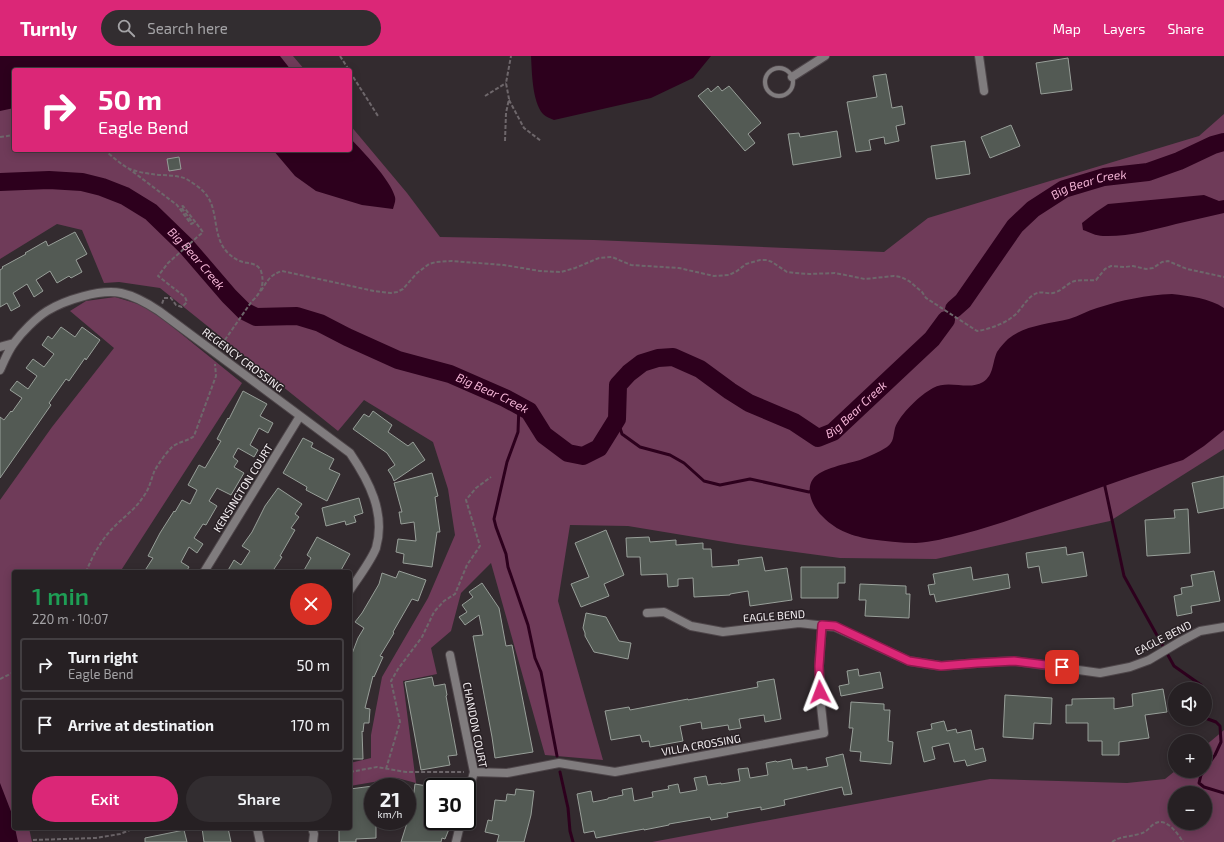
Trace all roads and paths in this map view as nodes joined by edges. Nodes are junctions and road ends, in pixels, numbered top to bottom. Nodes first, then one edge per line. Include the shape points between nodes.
1 (340, 56) edge
2 (511, 56) edge
3 (825, 56) edge
4 (979, 56) edge
5 (347, 68) edge
6 (352, 76) edge
7 (792, 77) junction
8 (506, 83) junction
9 (984, 91) dead end
10 (485, 96) dead end
11 (508, 99) junction
12 (378, 116) dead end
13 (12, 134) edge
14 (0, 137) edge
15 (505, 141) dead end
16 (541, 141) dead end
17 (107, 152) edge
18 (127, 168) junction
19 (1224, 277) edge
20 (261, 291) junction
21 (159, 311) junction
22 (14, 343) junction
23 (0, 348) edge
24 (216, 353) junction
25 (0, 370) edge
26 (300, 416) junction
27 (491, 476) dead end
28 (87, 570) edge
29 (205, 570) edge
30 (352, 587) edge
31 (647, 613) dead end
32 (822, 625) junction
33 (1224, 627) edge
34 (450, 655) dead end
35 (12, 673) edge
36 (0, 679) edge
37 (386, 769) junction
38 (352, 772) edge
39 (474, 772) junction
40 (472, 778) edge
41 (130, 830) edge
42 (257, 830) edge
43 (313, 830) edge
44 (459, 830) edge
45 (33, 840) dead end
46 (260, 842) edge
47 (313, 842) edge
48 (456, 842) edge
49 (1112, 842) edge
50 (1184, 842) edge

1 - 5 path
2 - 8 path
3 - 7 street
4 - 9 street
6 - 12 path
7 - 7 lane via 786,70 776,68 766,76 766,86 772,93 783,95 791,89
8 - 10 path
8 - 11 path
11 - 15 path
11 - 16 path via 524,128
13 - 14 path
17 - 18 path
18 - 20 path via 187,179 204,191 212,205 222,246 233,258 259,267 262,278
18 - 21 path via 177,205 191,224 193,223 181,207 183,206 203,232 168,263 158,276 185,296 186,302 182,307 176,305 171,298 164,298
19 - 20 path via 1187,269 1168,261 1146,269 1111,266 1096,280 1074,281 1050,294 1038,292 1005,322 978,331 926,298 909,281 901,277 865,279 835,273 795,274 767,260 746,264 729,275 714,276 679,268 631,265 612,256 561,272 451,261 436,262 417,273 403,289 391,293 282,271 270,278
20 - 24 path via 236,322
21 - 22 street, REGENCY CROSSING via 139,298 120,293 95,293 48,311
21 - 24 street, REGENCY CROSSING
22 - 23 street
22 - 25 street, REGENCY CROSSING
24 - 26 street, REGENCY CROSSING
24 - 28 path via 216,376 194,436 173,446 168,452 155,470 143,498 111,529 96,549
26 - 29 street, KENSINGTON COURT
26 - 30 street, REGENCY CROSSING via 350,453 361,470 378,509 380,529 375,549
27 - 37 path via 466,500 480,546 467,565 455,594 434,612 422,637 391,681 400,722
31 - 32 street, EAGLE BEND via 664,612 691,626 723,632 799,623
32 - 33 street, EAGLE BEND via 835,626 909,661 941,666 1014,661 1100,673 1149,660 1200,631
32 - 39 street, VILLA CROSSING via 819,666 824,734 615,772 559,763 507,773
34 - 39 street, CHANDON COURT
35 - 36 path
37 - 38 path via 377,767
37 - 39 path via 406,772
39 - 40 street, CHANDON COURT
41 - 45 path via 96,838
42 - 46 street
43 - 47 street
44 - 48 street
49 - 50 path via 1124,836 1147,832 1154,823 1164,822

